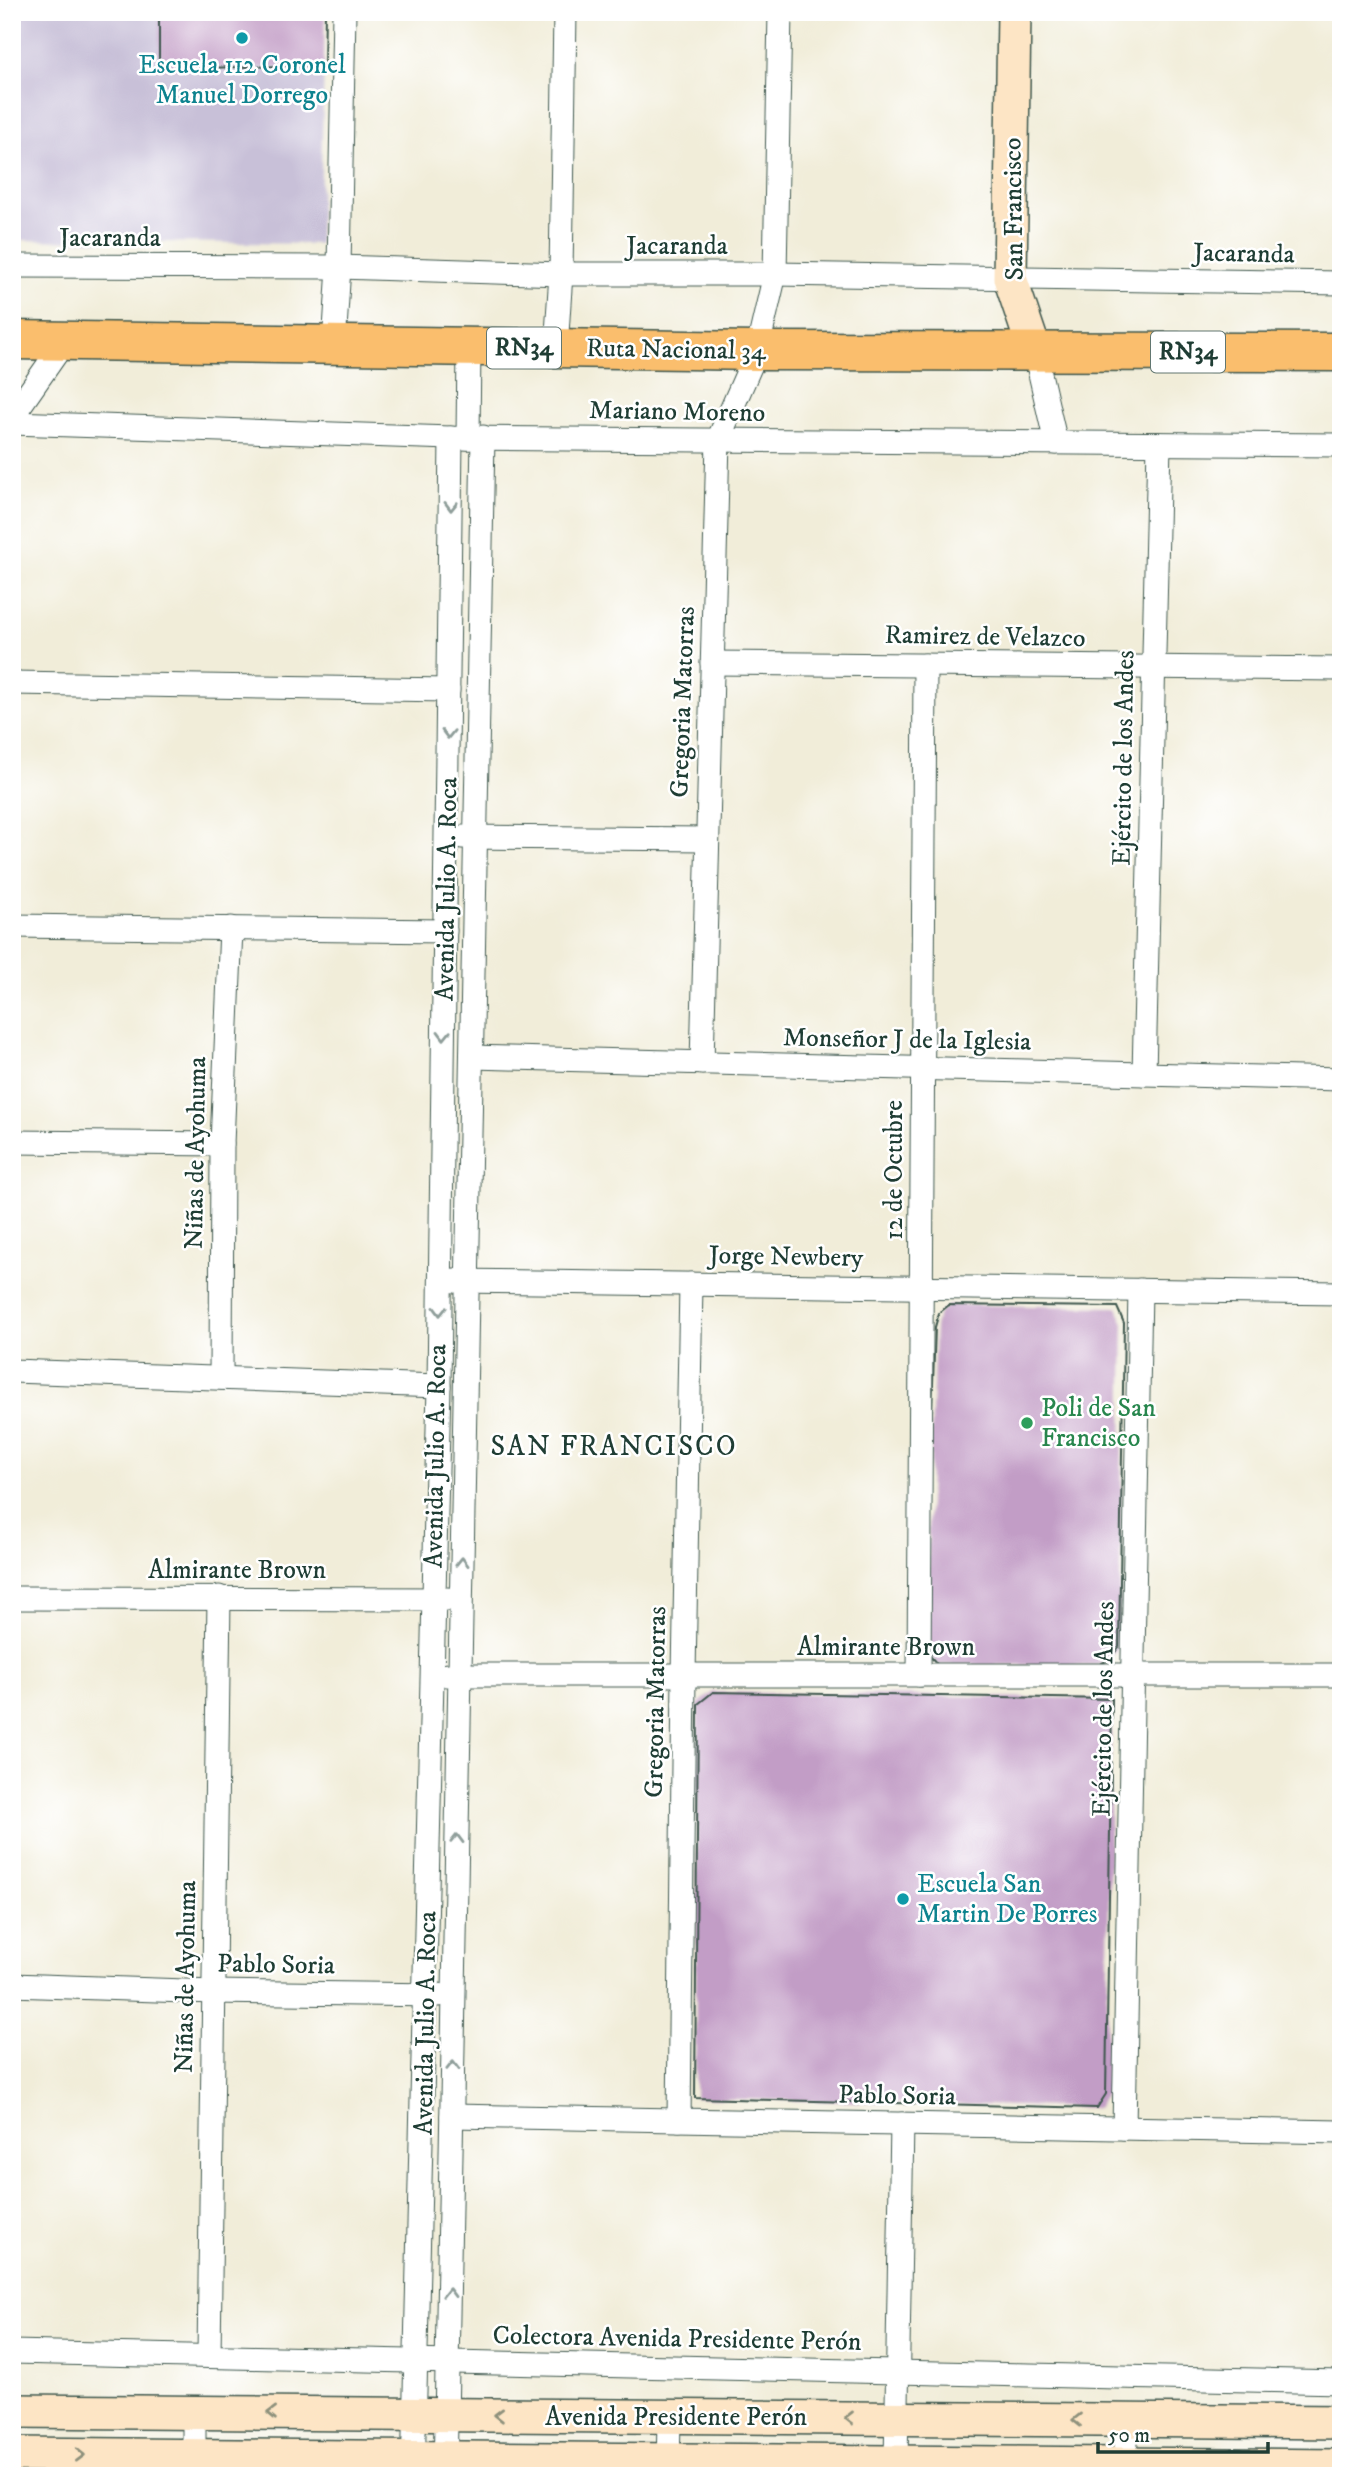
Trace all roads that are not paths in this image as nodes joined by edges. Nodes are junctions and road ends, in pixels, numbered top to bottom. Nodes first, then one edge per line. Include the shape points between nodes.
1 (344, 12) edge
2 (565, 12) edge
3 (780, 12) edge
4 (1014, 12) edge
5 (12, 266) edge
6 (339, 267) junction
7 (561, 274) junction
8 (775, 274) junction
9 (1010, 278) junction
10 (1341, 283) edge
11 (12, 340) edge
12 (65, 341) junction
13 (334, 345) junction
14 (469, 347) junction
15 (556, 348) junction
16 (757, 351) junction
17 (1035, 352) junction
18 (1341, 352) edge
19 (12, 416) edge
20 (12, 423) edge
21 (468, 438) junction
22 (718, 440) junction
23 (1056, 443) junction
24 (1159, 443) junction
25 (1341, 445) edge
26 (712, 663) junction
27 (925, 664) junction
28 (1154, 667) junction
29 (1341, 669) edge
30 (12, 683) edge
31 (448, 691) junction
32 (446, 837) junction
33 (476, 837) junction
34 (707, 839) junction
35 (12, 926) edge
36 (230, 928) junction
37 (445, 931) junction
38 (472, 1057) junction
39 (702, 1063) junction
40 (922, 1068) junction
41 (1144, 1074) junction
42 (1341, 1079) edge
43 (12, 1142) edge
44 (222, 1144) junction
45 (468, 1280) junction
46 (440, 1281) junction
47 (691, 1284) junction
48 (921, 1287) junction
49 (1140, 1290) junction
50 (1341, 1293) edge
51 (12, 1371) edge
52 (221, 1378) junction
53 (439, 1386) junction
54 (219, 1597) junction
55 (12, 1598) edge
56 (462, 1598) junction
57 (434, 1599) junction
58 (432, 1675) junction
59 (460, 1675) junction
60 (684, 1675) junction
61 (919, 1675) junction
62 (1132, 1675) junction
63 (1341, 1675) edge
64 (12, 1985) edge
65 (214, 1992) junction
66 (424, 1995) junction
67 (454, 1996) junction
68 (452, 2116) junction
69 (679, 2120) junction
70 (902, 2124) junction
71 (1124, 2128) junction
72 (1341, 2132) edge
73 (12, 2352) edge
74 (209, 2356) junction
75 (415, 2361) junction
76 (447, 2362) junction
77 (898, 2372) junction
78 (1341, 2382) edge
79 (12, 2411) edge
80 (194, 2413) junction
81 (430, 2415) junction
82 (669, 2417) junction
83 (897, 2419) junction
84 (1126, 2420) junction
85 (1341, 2422) edge
86 (12, 2454) edge
87 (896, 2462) junction
88 (194, 2466) edge
89 (1341, 2466) edge
90 (429, 2467) edge
91 (668, 2468) edge
92 (1126, 2470) edge

1 - 6 street
2 - 7 street
3 - 8 street, Gregoria Matorras
4 - 9 street, San Francisco
5 - 6 street, Jacaranda
6 - 7 street, Jacaranda
6 - 13 street
7 - 8 street, Jacaranda
7 - 15 street
8 - 9 street, Jacaranda
8 - 16 street, Gregoria Matorras
9 - 10 street, Jacaranda
9 - 17 street, San Francisco
11 - 12 highway, Ruta Nacional 34 / RN34
12 - 13 highway, Ruta Nacional 34 / RN34
12 - 19 street
13 - 14 highway, Ruta Nacional 34 / RN34
14 - 15 highway, Ruta Nacional 34 / RN34
14 - 21 street
15 - 16 highway, Ruta Nacional 34 / RN34
16 - 17 highway, Ruta Nacional 34 / RN34
16 - 22 street, Gregoria Matorras
17 - 18 highway, Ruta Nacional 34 / RN34
17 - 23 street, San Francisco
20 - 21 street, Mariano Moreno
21 - 22 street, Mariano Moreno
21 -> 31 street, Avenida Julio A. Roca
21 - 33 street, Avenida Julio A. Roca
22 - 23 street, Mariano Moreno
22 - 26 street, Gregoria Matorras
23 - 24 street, Mariano Moreno
24 - 25 street, Mariano Moreno
24 - 28 street, Ejército de los Andes
26 - 27 street, Ramirez de Velazco
26 - 34 street, Gregoria Matorras
27 - 28 street, Ramirez de Velazco
27 - 40 street, 12 de Octubre
28 - 29 street, Ramirez de Velazco
28 - 41 street, Ejército de los Andes
30 - 31 street
31 -> 32 street, Avenida Julio A. Roca
32 - 33 street
32 - 37 street, Avenida Julio A. Roca
33 - 34 street
33 - 38 street, Avenida Julio A. Roca
34 - 39 street, Gregoria Matorras
35 - 36 street
36 - 37 street
36 - 44 street, Niñas de Ayohuma
37 -> 46 street, Avenida Julio A. Roca
38 - 39 street, Monseñor J de la Iglesia
38 - 45 street, Avenida Julio A. Roca
39 - 40 street, Monseñor J de la Iglesia
40 - 41 street, Monseñor J de la Iglesia
40 - 48 street, 12 de Octubre
41 - 42 street, Monseñor J de la Iglesia
43 - 44 street
44 - 52 street, Niñas de Ayohuma
45 - 46 street, Jorge Newbery
45 - 47 street, Jorge Newbery
56 -> 45 street, Avenida Julio A. Roca
46 -> 53 street, Avenida Julio A. Roca
47 - 48 street, Jorge Newbery
47 - 60 street, Gregoria Matorras
48 - 49 street, Jorge Newbery
48 - 61 street, 12 de Octubre
49 - 50 street, Jorge Newbery
49 - 62 street, Ejército de los Andes
51 - 52 street
52 - 53 street
53 - 57 street, Avenida Julio A. Roca
54 - 55 street, Almirante Brown
54 - 57 street, Almirante Brown
54 - 65 street, Niñas de Ayohuma
56 - 57 street, Almirante Brown
56 - 59 street, Avenida Julio A. Roca
57 - 58 street, Avenida Julio A. Roca
58 - 59 street, Almirante Brown
58 - 66 street, Avenida Julio A. Roca
59 - 60 street, Almirante Brown
67 -> 59 street, Avenida Julio A. Roca
60 - 61 street, Almirante Brown
60 - 69 street, Gregoria Matorras
61 - 62 street, Almirante Brown
62 - 63 street, Almirante Brown
62 - 71 street, Ejército de los Andes
64 - 65 street, Pablo Soria
65 - 66 street, Pablo Soria
65 - 74 street, Niñas de Ayohuma
66 - 67 street, Pablo Soria
66 - 75 street, Avenida Julio A. Roca
68 -> 67 street, Avenida Julio A. Roca
68 - 69 street, Pablo Soria
76 -> 68 street, Avenida Julio A. Roca
69 - 70 street, Pablo Soria
70 - 71 street, Pablo Soria
70 - 77 street
71 - 72 street, Pablo Soria
73 - 74 street, Colectora Avenida Presidente Perón
74 - 75 street, Colectora Avenida Presidente Perón
75 - 76 street, Colectora Avenida Presidente Perón
75 - 81 street, Avenida Julio A. Roca
76 - 77 street, Colectora Avenida Presidente Perón
76 - 81 street, Avenida Julio A. Roca
77 - 78 street, Colectora Avenida Presidente Perón
77 - 83 street
79 - 80 street, Avenida Presidente Perón
81 -> 80 street, Avenida Presidente Perón
80 - 88 street
82 -> 81 street, Avenida Presidente Perón
81 - 90 street, Avenida Julio A. Roca
81 - 90 street, Avenida Julio A. Roca
83 -> 82 street, Avenida Presidente Perón
82 - 91 street
84 -> 83 street, Avenida Presidente Perón
83 - 87 street
84 - 85 street, Avenida Presidente Perón
84 - 92 street
86 -> 88 street, Avenida Presidente Perón
87 - 91 street, Avenida Presidente Perón
87 - 92 street, Avenida Presidente Perón
88 - 90 street, Avenida Presidente Perón
89 - 92 street, Avenida Presidente Perón
90 - 91 street, Avenida Presidente Perón

